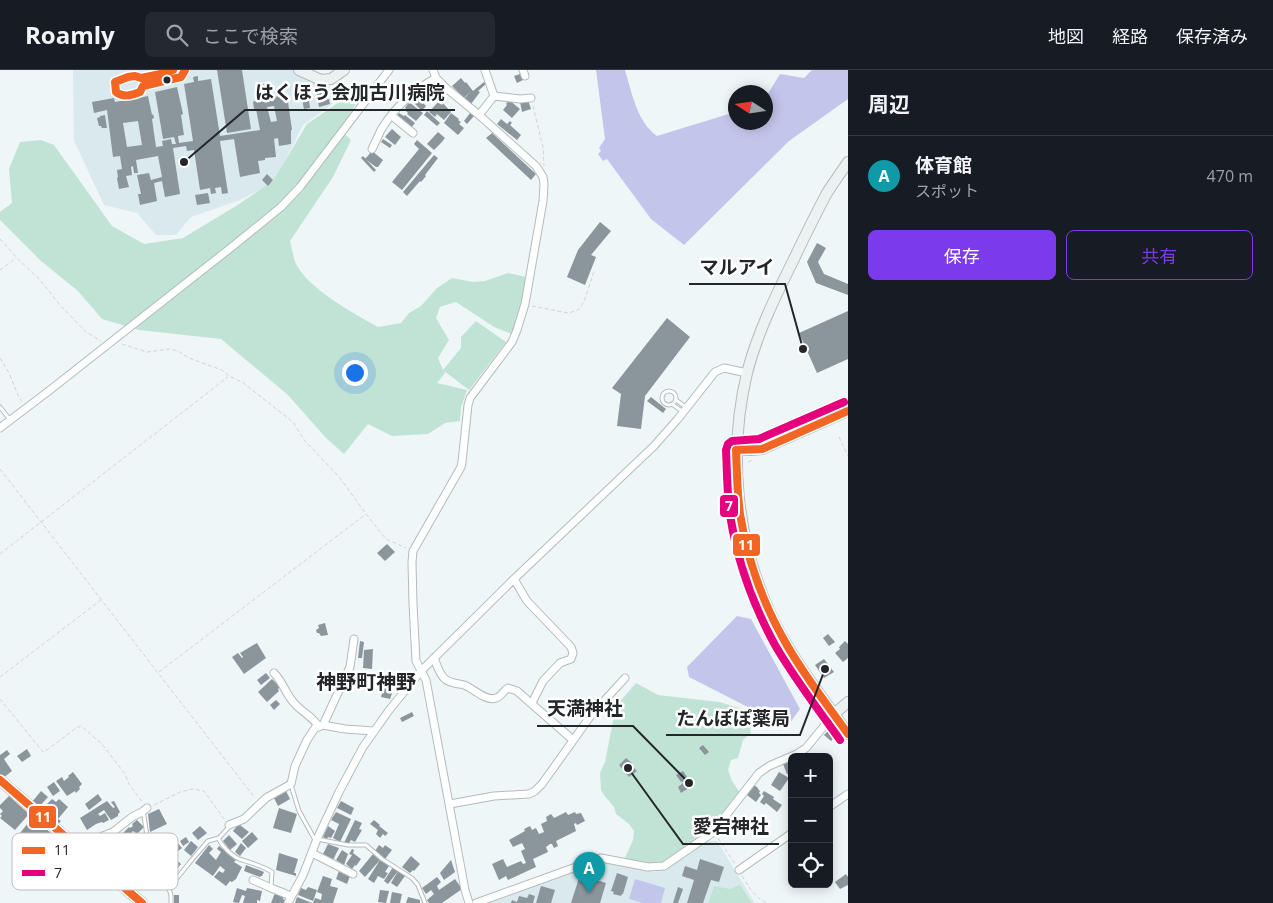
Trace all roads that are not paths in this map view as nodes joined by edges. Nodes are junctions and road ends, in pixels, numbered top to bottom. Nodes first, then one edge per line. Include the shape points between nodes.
1 (173, 70) edge
2 (185, 70) edge
3 (299, 70) edge
4 (344, 70) edge
5 (389, 70) edge
6 (433, 70) edge
7 (484, 70) edge
8 (141, 78) junction
9 (436, 78) junction
10 (143, 86) junction
11 (494, 96) junction
12 (531, 98) road end
13 (479, 115) junction
14 (392, 116) junction
15 (413, 133) dead end
16 (372, 148) dead end
17 (848, 162) edge
18 (747, 373) junction
19 (676, 400) junction
20 (672, 404) junction
21 (0, 407) edge
22 (685, 410) junction
23 (848, 411) edge
24 (10, 420) junction
25 (0, 428) edge
26 (736, 450) junction
27 (514, 579) junction
28 (354, 638) dead end
29 (434, 658) junction
30 (421, 671) junction
31 (274, 673) dead end
32 (625, 678) dead end
33 (616, 688) junction
34 (623, 694) dead end
35 (848, 702) edge
36 (532, 703) junction
37 (834, 714) junction
38 (321, 726) junction
39 (374, 730) junction
40 (848, 734) edge
41 (573, 740) junction
42 (0, 780) edge
43 (291, 784) junction
44 (848, 794) edge
45 (450, 804) junction
46 (833, 804) edge
47 (145, 810) joint
48 (229, 825) joint
49 (61, 833) edge
50 (110, 833) edge
51 (147, 833) edge
52 (788, 836) edge
53 (218, 838) junction
54 (318, 839) junction
55 (312, 853) junction
56 (739, 870) road end
57 (353, 874) dead end
58 (178, 877) edge
59 (253, 880) dead end
60 (271, 888) junction
61 (127, 890) edge
62 (169, 890) edge
63 (290, 899) edge
64 (142, 903) edge
65 (171, 903) edge
66 (425, 903) edge
67 (469, 903) edge
68 (476, 903) edge

1 - 8 lane
2 - 10 lane via 175,80
3 - 4 street via 321,80 331,79
5 - 24 street via 281,208
6 - 9 street
7 - 11 street
8 - 10 lane
8 - 10 lane via 120,78 114,88 122,96 140,92
9 - 13 street
9 - 14 street via 400,104
11 - 12 street
11 - 13 street
13 - 30 street via 536,166 543,177 543,201 525,304 517,330 512,342 470,398 461,467 413,551 416,661
14 - 15 street
14 - 16 street
17 - 18 street via 828,193 775,296
18 - 22 street via 721,369 711,376
18 - 26 street
19 - 20 lane
19 - 20 lane via 675,390 663,393 664,404
19 - 22 lane
20 - 22 lane
21 - 24 lane
22 - 27 street via 654,446
23 - 26 street via 762,448
24 - 25 street
26 - 37 street via 741,518 760,588 784,640
27 - 29 street
27 - 36 street via 527,601 573,653 571,659 560,663 543,681
28 - 38 street via 350,668
29 - 30 street
29 - 36 street via 444,678 451,683 494,699 508,688 513,689
30 - 39 street
30 - 45 street via 426,680
31 - 38 street via 296,706
32 - 33 street
33 - 34 street
33 - 41 street
35 - 37 street
36 - 41 street
37 - 40 street
37 - 68 street via 806,748 759,773 712,833 664,866 648,867 601,858
38 - 39 street
38 - 43 street via 315,728 294,766
39 - 54 street via 339,792
41 - 45 street via 535,792
42 - 49 street
43 - 48 street
43 - 54 lane via 299,811 315,840
44 - 46 street
45 - 67 street
47 - 50 street
47 - 51 lane
48 - 53 lane
52 - 56 street
53 - 58 lane via 208,841
53 - 60 lane via 237,858 272,872
54 - 55 street
54 - 66 lane via 366,845 412,878
55 - 57 street
55 - 63 street
59 - 60 street
60 - 63 street
61 - 64 street
62 - 65 lane

